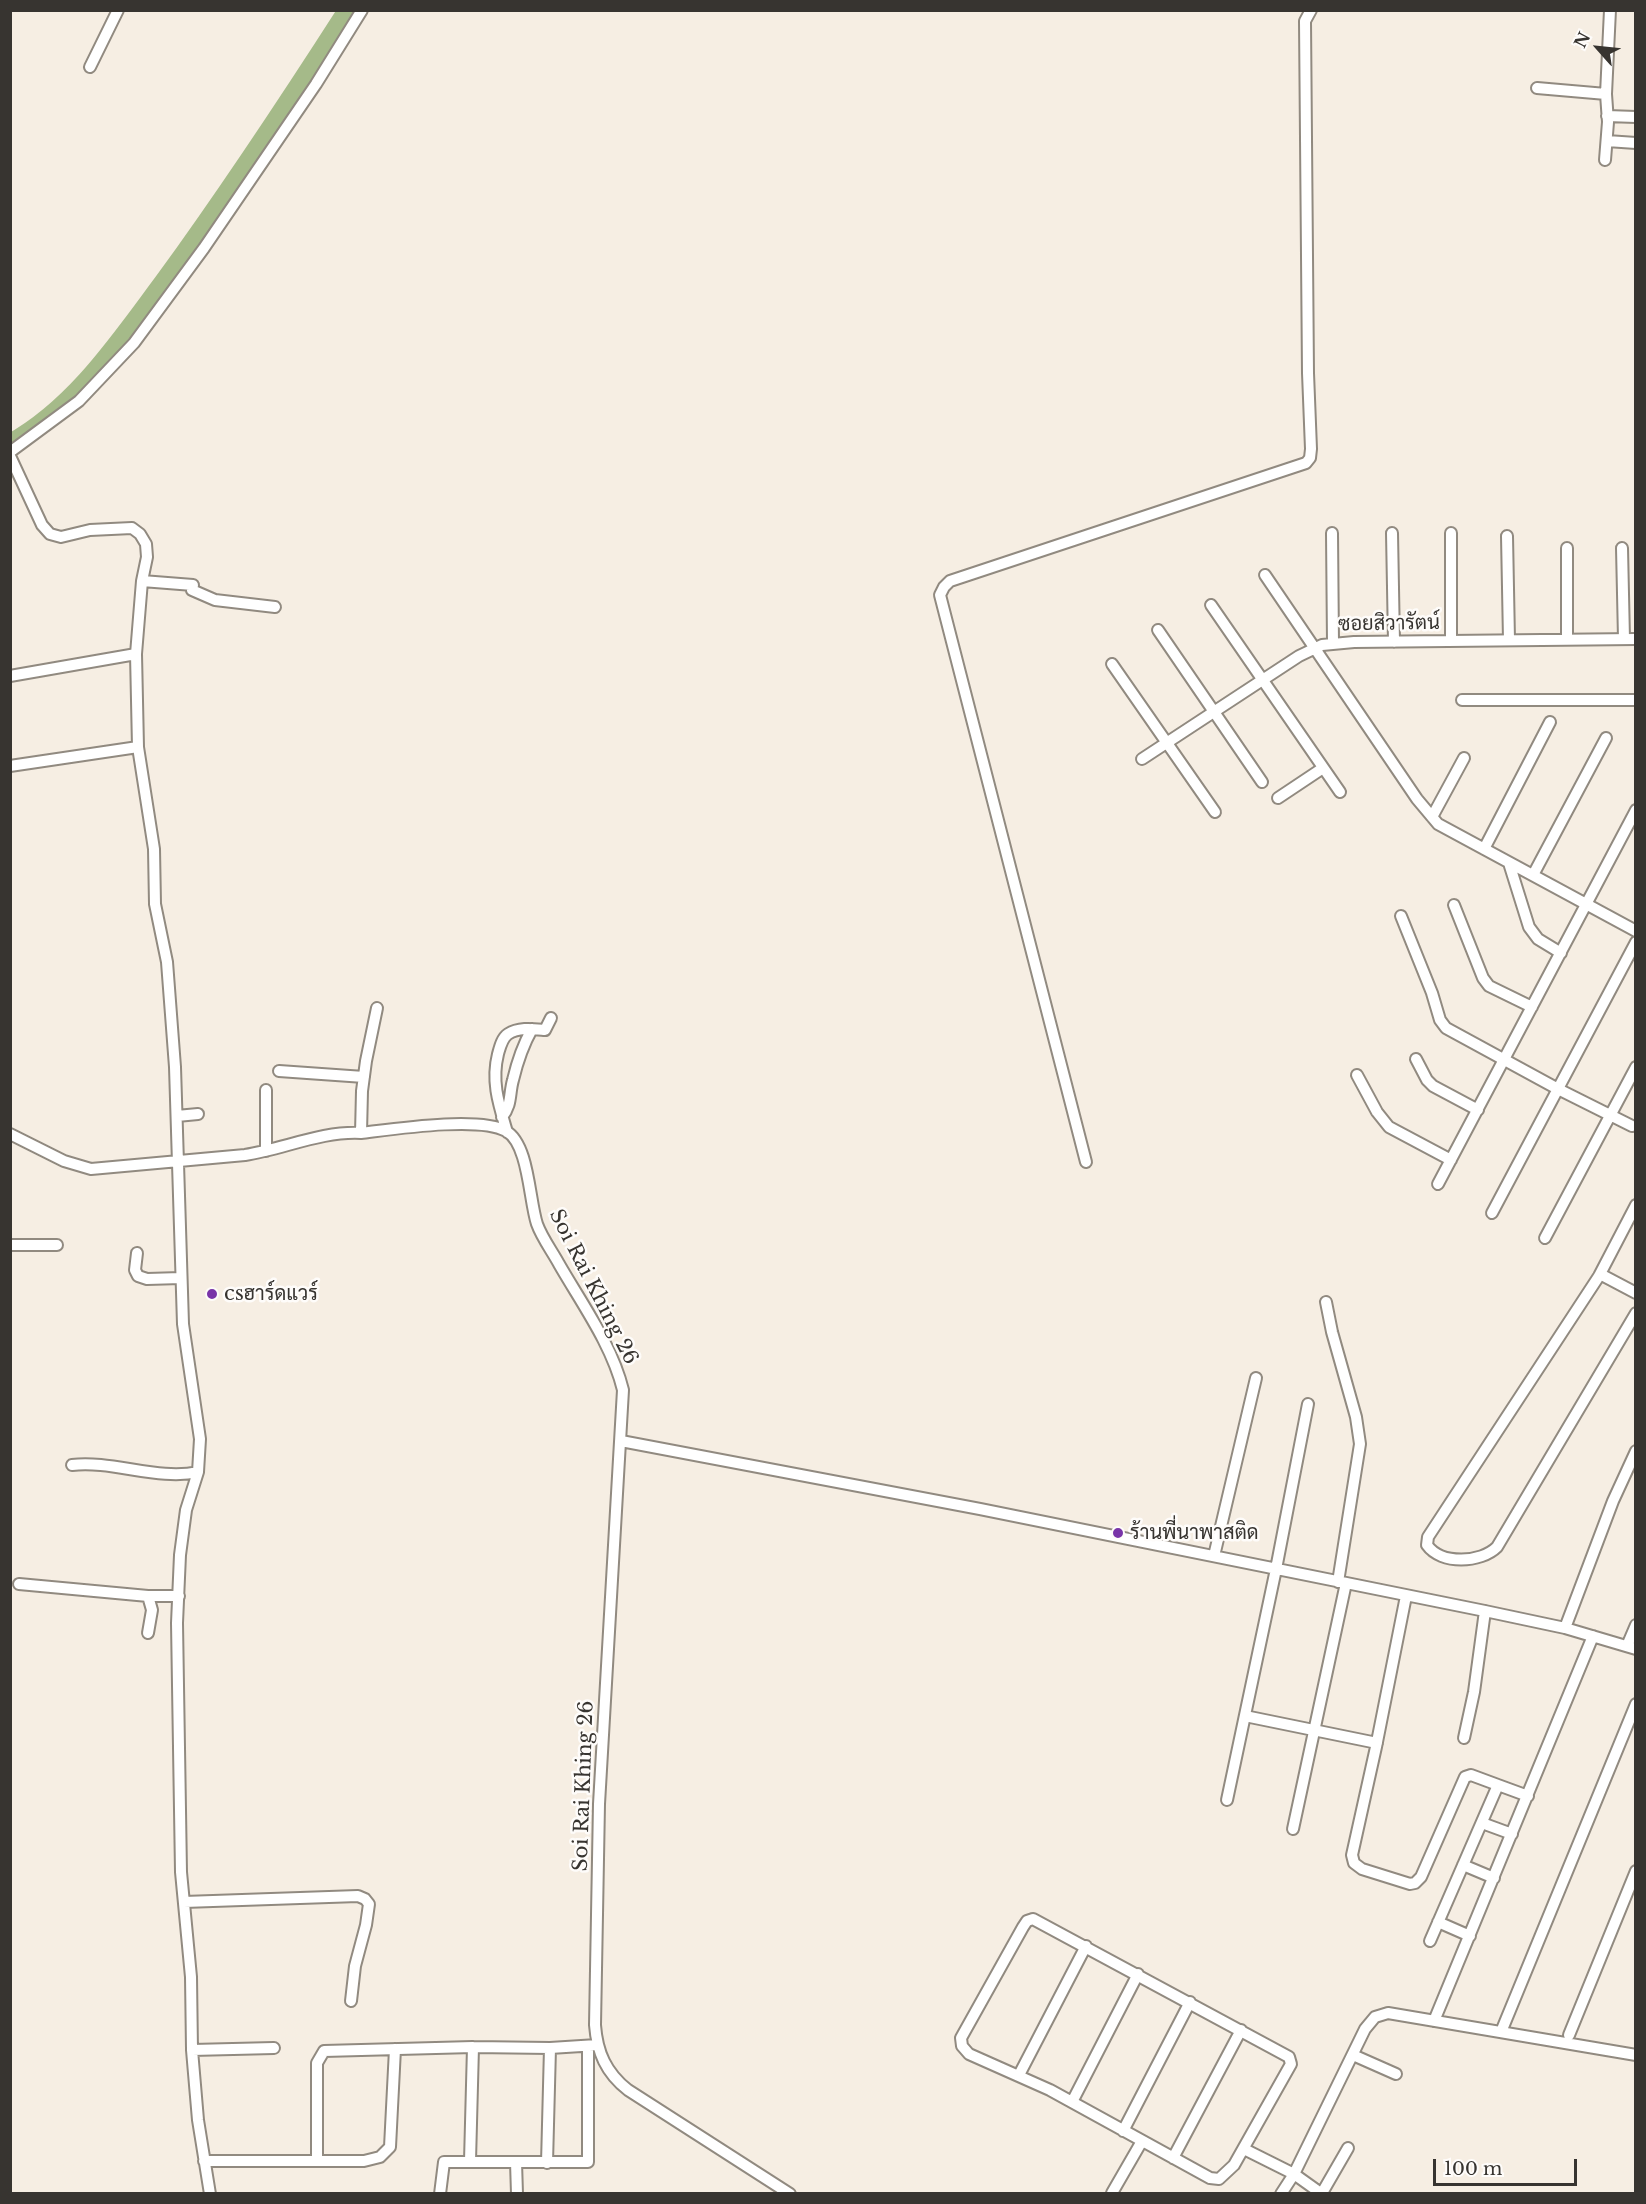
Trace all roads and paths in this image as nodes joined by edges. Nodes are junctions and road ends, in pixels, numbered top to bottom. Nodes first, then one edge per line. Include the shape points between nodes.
1 (118, 10) edge
2 (362, 10) edge
3 (1311, 10) edge
4 (1610, 10) edge
5 (90, 67) dead end
6 (1537, 88) dead end
7 (1606, 94) junction
8 (1607, 116) junction
9 (1635, 117) edge
10 (1607, 141) junction
11 (1635, 143) edge
12 (1605, 160) dead end
13 (10, 452) edge
14 (10, 456) edge
15 (1332, 533) dead end
16 (1392, 533) dead end
17 (1451, 533) dead end
18 (1507, 537) dead end
19 (1567, 548) dead end
20 (1622, 548) dead end
21 (1265, 575) dead end
22 (142, 581) junction
23 (1211, 605) dead end
24 (275, 607) dead end
25 (1158, 630) dead end
26 (1567, 639) junction
27 (1630, 639) edge
28 (1509, 640) junction
29 (1450, 641) junction
30 (1394, 642) junction
31 (1333, 643) junction
32 (1316, 647) junction
33 (133, 655) junction
34 (1112, 664) dead end
35 (10, 676) edge
36 (1263, 680) junction
37 (1462, 700) dead end
38 (1635, 700) edge
39 (1215, 711) junction
40 (1550, 722) dead end
41 (1606, 738) dead end
42 (1166, 743) junction
43 (138, 747) junction
44 (1464, 758) dead end
45 (1142, 759) dead end
46 (10, 766) edge
47 (1323, 768) junction
48 (1262, 782) dead end
49 (1340, 792) dead end
50 (1278, 798) dead end
51 (1635, 810) edge
52 (1215, 812) dead end
53 (1432, 817) junction
54 (1484, 849) junction
55 (1509, 863) junction
56 (1533, 875) junction
57 (1586, 904) junction
58 (1455, 905) dead end
59 (1401, 916) dead end
60 (1635, 931) edge
61 (1635, 942) edge
62 (1560, 953) junction
63 (1532, 1007) junction
64 (377, 1008) dead end
65 (550, 1018) dead end
66 (532, 1029) junction
67 (1416, 1059) dead end
68 (1505, 1059) junction
69 (1635, 1067) edge
70 (279, 1071) dead end
71 (1357, 1076) dead end
72 (364, 1077) junction
73 (1558, 1089) junction
74 (266, 1090) dead end
75 (1478, 1110) junction
76 (198, 1114) dead end
77 (1609, 1115) junction
78 (177, 1116) junction
79 (502, 1117) junction
80 (1632, 1126) dead end
81 (507, 1131) junction
82 (361, 1132) junction
83 (10, 1134) edge
84 (266, 1151) junction
85 (172, 1160) junction
86 (1451, 1160) junction
87 (1086, 1162) dead end
88 (1438, 1184) dead end
89 (1635, 1205) edge
90 (1492, 1213) dead end
91 (1545, 1238) dead end
92 (10, 1245) edge
93 (57, 1245) dead end
94 (137, 1253) dead end
95 (1600, 1274) junction
96 (173, 1278) junction
97 (1635, 1293) edge
98 (1326, 1302) dead end
99 (1635, 1313) edge
100 (1256, 1378) dead end
101 (1308, 1404) dead end
102 (621, 1442) junction
103 (1635, 1451) edge
104 (72, 1465) dead end
105 (189, 1473) junction
106 (1214, 1556) junction
107 (1276, 1569) junction
108 (1342, 1583) junction
109 (19, 1584) dead end
110 (151, 1596) junction
111 (175, 1596) junction
112 (1406, 1596) junction
113 (1485, 1611) junction
114 (1635, 1624) edge
115 (1565, 1628) junction
116 (148, 1633) dead end
117 (1593, 1636) junction
118 (1631, 1647) edge
119 (1635, 1704) edge
120 (1245, 1716) junction
121 (1314, 1729) junction
122 (1464, 1738) dead end
123 (1377, 1743) junction
124 (1498, 1785) junction
125 (1528, 1796) junction
126 (1227, 1800) dead end
127 (1482, 1823) junction
128 (1293, 1829) dead end
129 (1512, 1834) junction
130 (1463, 1865) junction
131 (1635, 1871) edge
132 (1494, 1878) junction
133 (184, 1902) junction
134 (1438, 1922) junction
135 (1470, 1936) junction
136 (1430, 1941) dead end
137 (1086, 1946) junction
138 (1138, 1974) junction
139 (351, 2001) dead end
140 (1190, 2002) junction
141 (1434, 2021) junction
142 (1241, 2030) junction
143 (1501, 2032) junction
144 (1569, 2035) dead end
145 (473, 2046) junction
146 (594, 2046) junction
147 (274, 2048) dead end
148 (550, 2048) junction
149 (192, 2049) junction
150 (395, 2049) junction
151 (1353, 2055) junction
152 (1635, 2055) edge
153 (1396, 2074) dead end
154 (1019, 2075) junction
155 (1072, 2102) junction
156 (1123, 2131) junction
157 (1142, 2141) junction
158 (1348, 2148) dead end
159 (1244, 2149) junction
160 (1173, 2158) junction
161 (317, 2160) junction
162 (204, 2161) junction
163 (470, 2161) junction
164 (516, 2162) junction
165 (547, 2163) junction
166 (1294, 2174) junction
167 (210, 2193) edge
168 (440, 2193) edge
169 (517, 2193) edge
170 (790, 2193) edge
171 (1112, 2193) edge
172 (1281, 2193) edge
173 (1322, 2193) edge

1 - 5 street
2 - 13 street via 204,248 134,342 79,401
3 - 87 street via 1305,21 1310,459 950,581 940,595
4 - 7 street
6 - 7 street
7 - 8 street
8 - 9 street
8 - 10 street
10 - 11 street
10 - 12 street
14 - 22 street via 42,525 50,534 61,537 117,527 132,528 140,534 147,557
15 - 31 street
16 - 30 street
17 - 29 street
18 - 28 street
19 - 26 street
20 - 27 street
21 - 32 street
22 - 24 street via 193,585 192,590 215,600
22 - 33 street
23 - 36 street
25 - 39 street
26 - 27 street, ซอยสิวารัตน์
26 - 28 street, ซอยสิวารัตน์
28 - 29 street, ซอยสิวารัตน์
29 - 30 street, ซอยสิวารัตน์
30 - 31 street, ซอยสิวารัตน์
31 - 32 street, ซอยสิวารัตน์
32 - 36 street, ซอยสิวารัตน์
32 - 53 street
33 - 35 street
33 - 43 street
34 - 42 street
36 - 39 street, ซอยสิวารัตน์
36 - 47 street
37 - 38 street
39 - 42 street, ซอยสิวารัตน์
39 - 48 street
40 - 54 street
41 - 56 street
42 - 45 street, ซอยสิวารัตน์
42 - 52 street
43 - 46 street
43 - 78 street via 153,849 155,904 167,962
44 - 53 street
47 - 49 street
47 - 50 street
51 - 57 street
53 - 54 street
54 - 55 street
55 - 56 street
55 - 62 street via 1529,927 1538,939
56 - 57 street
57 - 60 street
57 - 62 street
58 - 63 street via 1483,978 1490,986
59 - 68 street via 1440,1020 1446,1028
61 - 73 street
62 - 63 street
63 - 68 street
64 - 72 street
65 - 66 street, Soi Rai Khing 26 via 545,1030
66 - 79 street via 513,1079 508,1110
66 - 79 street, Soi Rai Khing 26 via 507,1034 501,1044 494,1080
67 - 75 street via 1433,1086
68 - 73 street
68 - 75 street
69 - 77 street
70 - 72 street
71 - 86 street via 1389,1127
72 - 82 street
73 - 77 street
73 - 90 street
74 - 84 street
75 - 86 street
76 - 78 street
77 - 80 street
77 - 91 street
78 - 85 street
79 - 81 street, Soi Rai Khing 26
81 - 82 street via 466,1123
81 - 102 street, Soi Rai Khing 26 via 520,1146 538,1227 618,1369 622,1390
82 - 84 street via 334,1134
83 - 85 street via 64,1161 91,1169
84 - 85 street
85 - 96 street
86 - 88 street
89 - 95 street
92 - 93 street
94 - 96 street via 138,1276
95 - 97 street
95 - 99 street via 1428,1537 1430,1549 1451,1558 1467,1559 1490,1554 1497,1547
96 - 105 street via 200,1439
98 - 108 street via 1360,1444
100 - 106 street
101 - 107 street
102 - 106 street
102 - 146 street, Soi Rai Khing 26 via 599,1804
103 - 115 street
104 - 105 street via 88,1463
105 - 111 street
106 - 107 street
107 - 108 street
107 - 120 street
108 - 112 street
108 - 121 street
109 - 110 street
110 - 111 street
110 - 116 street
111 - 133 street
112 - 113 street
112 - 123 street
113 - 115 street
113 - 122 street
114 - 118 street
115 - 117 street
117 - 118 street
117 - 125 street
119 - 143 street
120 - 121 street
120 - 126 street
121 - 123 street
121 - 128 street
123 - 124 street via 1352,1855 1353,1863 1362,1869 1415,1883 1466,1777
124 - 125 street
124 - 127 street
125 - 129 street
127 - 129 street
127 - 130 street
129 - 132 street
130 - 132 street
130 - 134 street
131 - 144 street
132 - 135 street
133 - 139 street via 358,1896 365,1899 368,1914
133 - 149 street
134 - 135 street
134 - 136 street
135 - 141 street
137 - 138 street
137 - 154 street
137 - 154 street via 1034,1919 1027,1921 961,2038 969,2054
138 - 140 street
138 - 155 street
140 - 142 street
140 - 156 street
141 - 143 street
141 - 151 street via 1388,2013 1375,2017
142 - 159 street via 1289,2057 1291,2064
142 - 160 street
143 - 152 street
145 - 148 street
145 - 150 street
145 - 163 street
146 - 148 street
146 - 165 street via 588,2162
146 - 170 street, Soi Rai Khing 26 via 614,2079 628,2091
147 - 149 street
148 - 165 street
149 - 162 street
150 - 161 street via 390,2147 380,2157 364,2161
150 - 161 street via 324,2051 319,2057
151 - 153 street
151 - 166 street
154 - 155 street
155 - 156 street
156 - 157 street
157 - 160 street
157 - 171 street
158 - 173 street
159 - 160 street via 1219,2179
159 - 166 street
161 - 162 street
162 - 167 street
163 - 164 street
163 - 168 street via 444,2162
164 - 165 street
164 - 169 street
166 - 172 street
166 - 173 street

